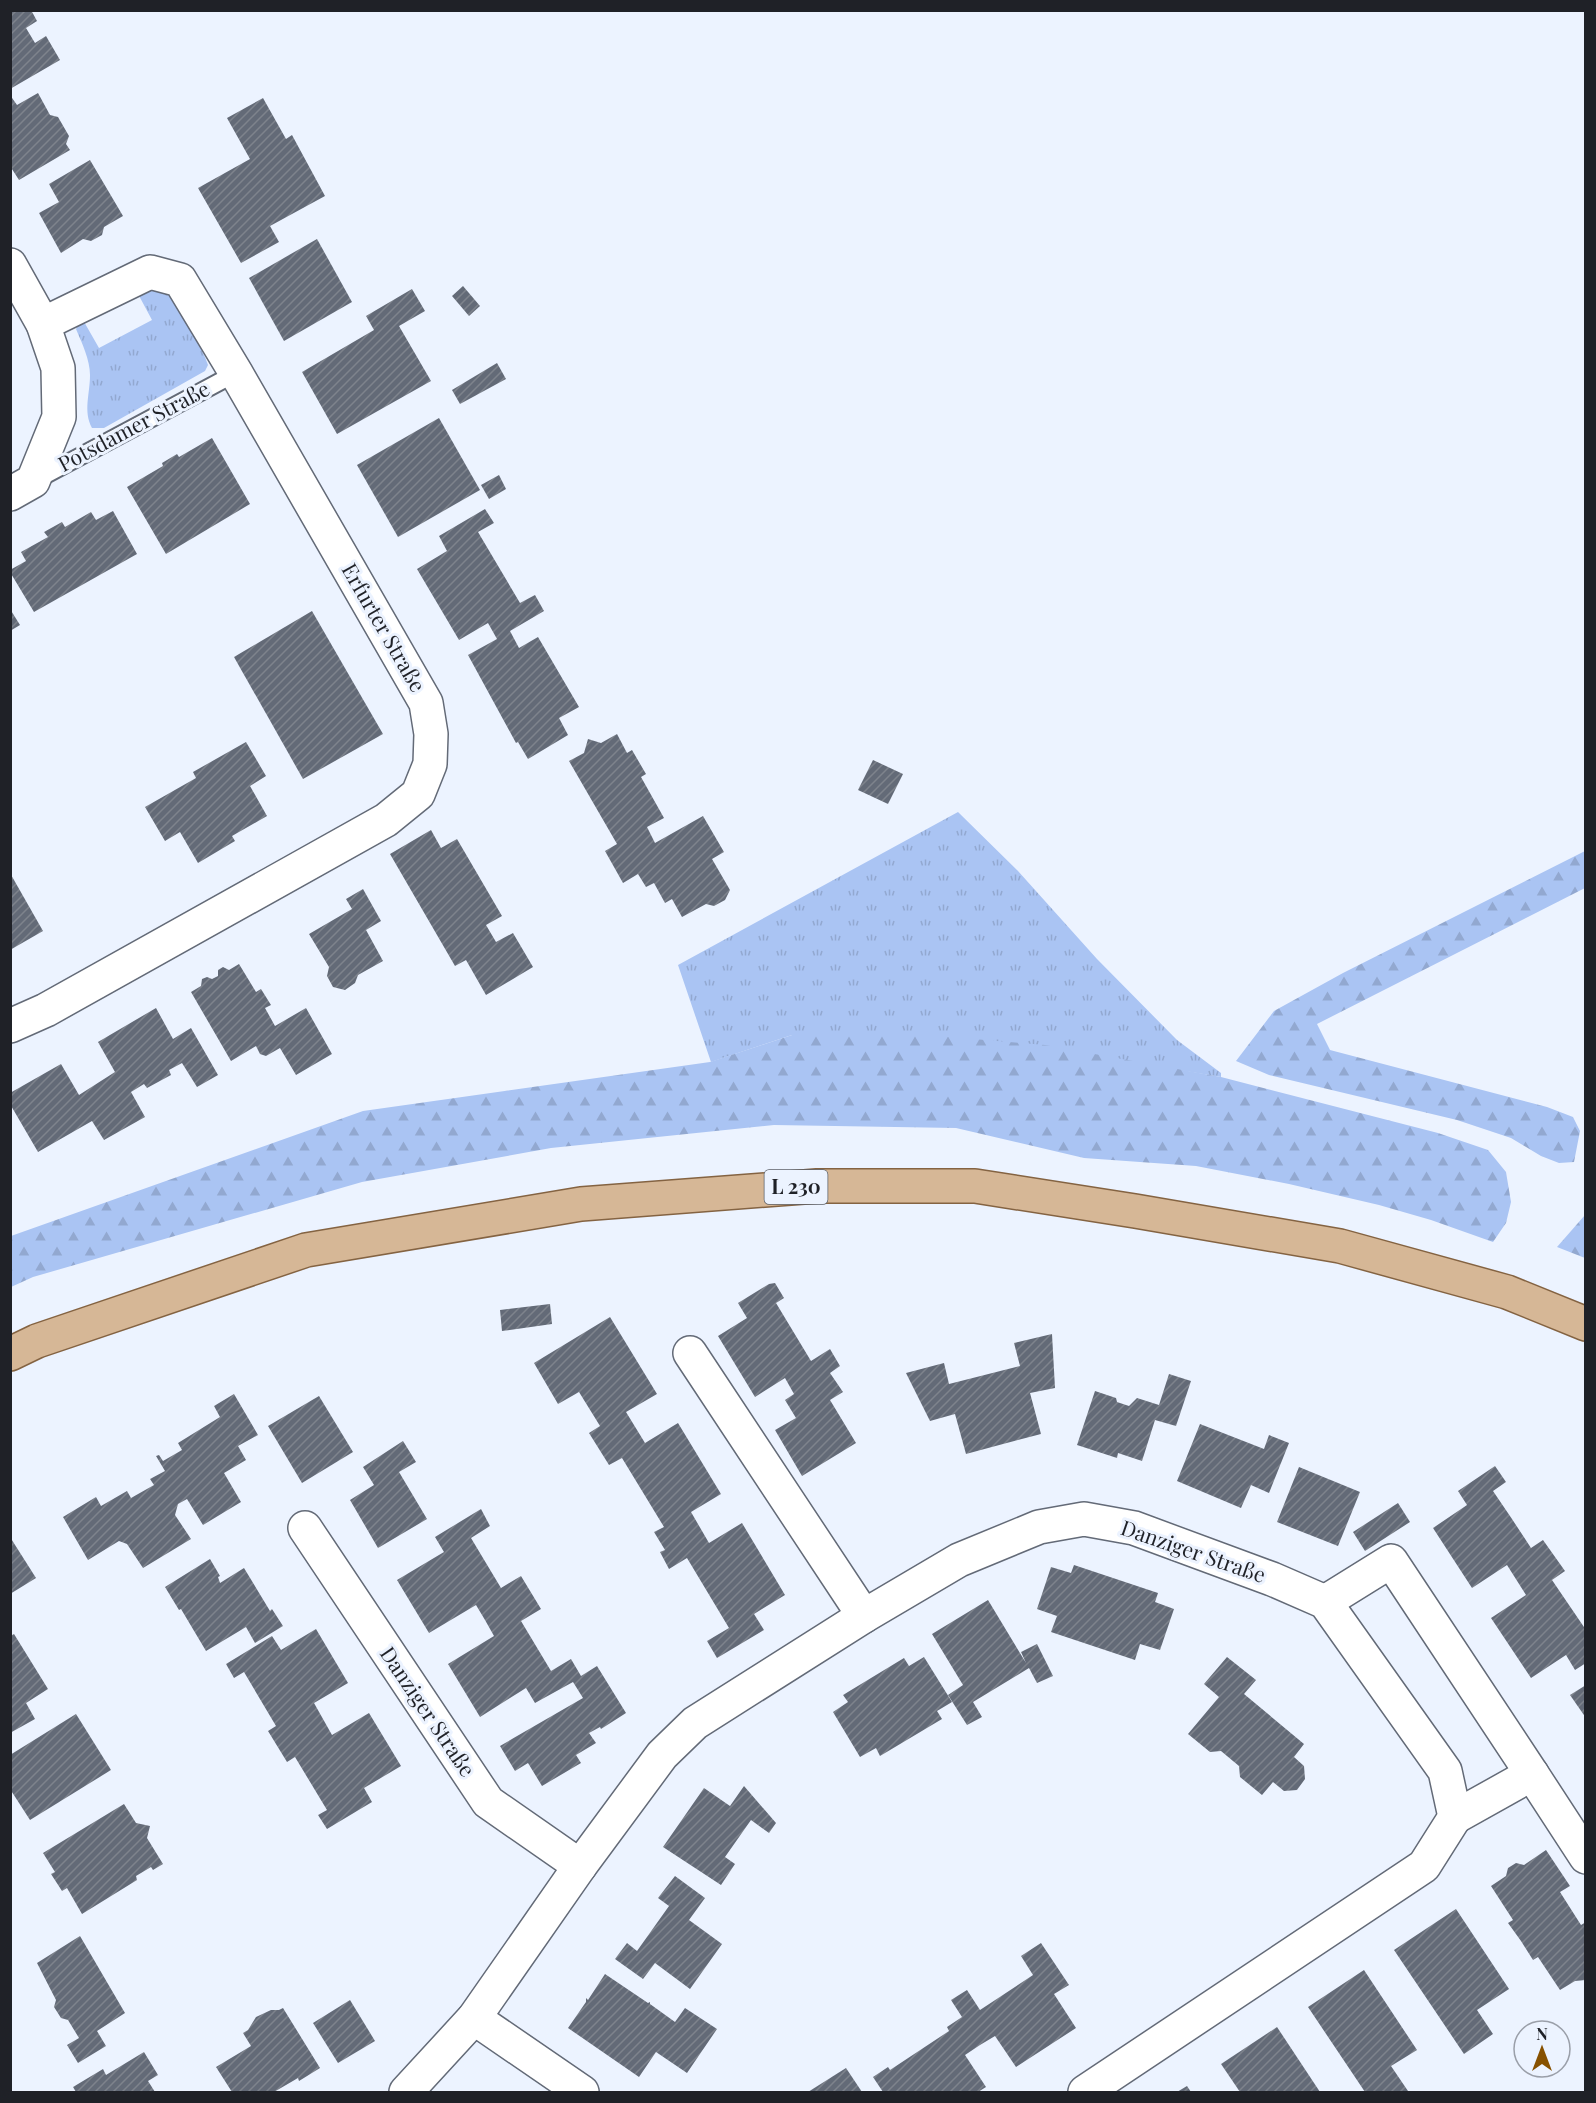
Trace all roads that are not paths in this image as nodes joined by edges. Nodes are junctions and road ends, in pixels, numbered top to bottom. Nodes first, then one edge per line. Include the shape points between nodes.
1 (10, 265) edge
2 (43, 324) junction
3 (236, 373) junction
4 (22, 488) edge
5 (10, 1026) edge
6 (1586, 1324) edge
7 (690, 1353) dead end
8 (10, 1354) edge
9 (305, 1528) dead end
10 (1325, 1602) junction
11 (864, 1616) junction
12 (1532, 1774) junction
13 (1455, 1817) junction
14 (1586, 1857) edge
15 (580, 1866) junction
16 (474, 2018) junction
17 (406, 2092) edge
18 (582, 2092) edge
19 (1085, 2092) edge

1 - 2 street, Potsdamer Straße
2 - 3 street, Erfurter Straße via 150,273 180,280
2 - 4 street, Potsdamer Straße via 58,368 59,417
3 - 4 lane, Potsdamer Straße
3 - 5 street, Erfurter Straße via 426,704 431,734 430,765 418,794 386,819 46,1011
6 - 8 main road, L 230 via 1507,1292 1341,1246 975,1186 817,1186 581,1204 306,1250 37,1341
7 - 11 street
9 - 15 street, Danziger Straße via 488,1802
10 - 11 street, Danziger Straße via 1134,1528 1084,1519 1039,1527 959,1560
10 - 12 street via 1391,1562
10 - 13 street via 1444,1771
11 - 15 street, Danziger Straße via 695,1723 662,1755
12 - 13 street
12 - 14 street
13 - 19 street via 1424,1866
15 - 16 street, Danziger Straße
16 - 17 street, Danziger Straße
16 - 18 street

